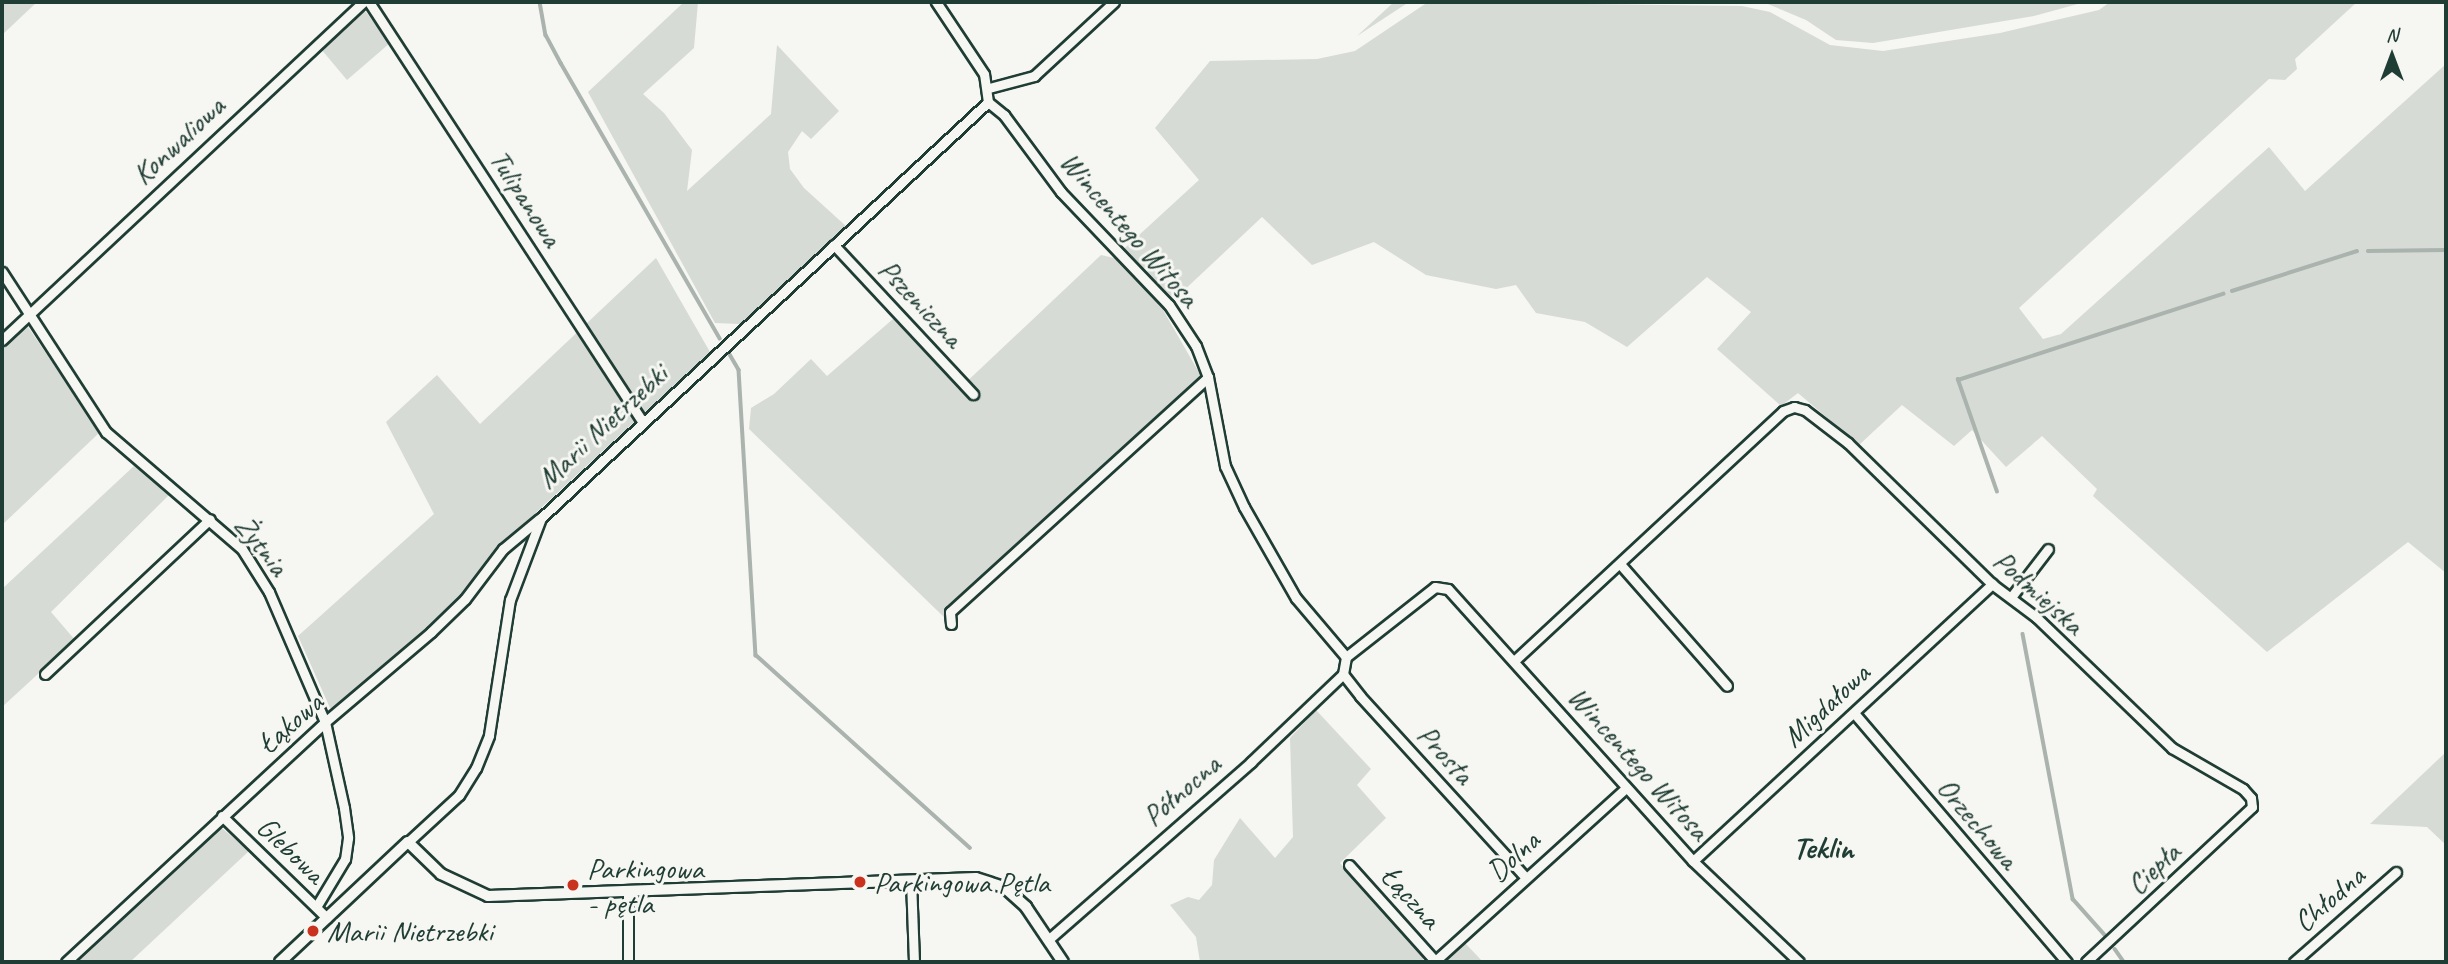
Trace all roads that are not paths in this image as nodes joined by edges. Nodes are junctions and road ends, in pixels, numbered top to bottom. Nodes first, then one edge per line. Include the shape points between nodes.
1 (366, 2) edge
2 (936, 2) edge
3 (1114, 2) edge
4 (989, 88) junction
5 (988, 102) junction
6 (834, 245) junction
7 (2, 272) edge
8 (28, 315) junction
9 (2, 340) edge
10 (1208, 377) junction
11 (973, 394) dead end
12 (642, 421) junction
13 (541, 518) junction
14 (210, 519) junction
15 (2048, 549) dead end
16 (1620, 564) junction
17 (1992, 584) junction
18 (2011, 596) junction
19 (951, 624) dead end
20 (1346, 657) junction
21 (1514, 661) junction
22 (45, 674) dead end
23 (1343, 674) junction
24 (1727, 686) dead end
25 (1854, 713) junction
26 (324, 722) junction
27 (1626, 788) junction
28 (2252, 807) joint
29 (222, 816) junction
30 (408, 842) junction
31 (1693, 861) junction
32 (1349, 865) dead end
33 (2396, 872) dead end
34 (1526, 878) junction
35 (911, 880) junction
36 (628, 892) junction
37 (316, 907) junction
38 (327, 918) junction
39 (1048, 940) junction
40 (66, 962) edge
41 (280, 962) edge
42 (628, 962) edge
43 (914, 962) edge
44 (1063, 962) edge
45 (1435, 962) edge
46 (1799, 962) edge
47 (2067, 962) edge
48 (2086, 962) edge
49 (2294, 962) edge

1 - 8 street, Konwaliowa
1 - 12 street, Tulipanowa
2 - 4 street via 970,46
3 - 4 street via 1034,76
4 - 5 street
5 - 6 street, Marii Nietrzebki
5 - 10 street, Wincentego Witosa via 1004,114 1061,192 1169,305 1196,346
6 - 11 street, Pszeniczna
6 - 12 street, Marii Nietrzebki
7 - 8 street, Żytnia
8 - 9 street, Konwaliowa
8 - 14 street, Żytnia via 114,441
10 - 19 street via 950,612
10 - 20 street, Wincentego Witosa via 1225,466 1244,507 1296,598
12 - 13 street, Marii Nietrzebki
13 - 26 street, Łąkowa via 503,549 465,599 431,632
13 - 30 street, Marii Nietrzebki via 510,600 489,735 476,768 459,795
14 - 22 street
14 - 26 street, Żytnia via 242,549 269,592
15 - 18 street
16 - 17 street, Podmiejska via 1783,411 1794,407 1805,410 1848,443
16 - 21 street
16 - 24 street
17 - 18 street, Podmiejska
17 - 25 street, Migdałowa
18 - 28 street, Podmiejska via 2144,724 2172,748 2243,789
20 - 21 street, Wincentego Witosa via 1444,588
20 - 23 street
21 - 27 street, Wincentego Witosa
23 - 34 street, Prosta
23 - 39 street, Północna via 1251,762
25 - 31 street, Migdałowa
25 - 47 street, Orzechowa
26 - 29 street, Łąkowa
26 - 37 street, Żytnia via 348,838 345,859
27 - 31 street, Wincentego Witosa
27 - 34 street, Dolna
28 - 48 street, Ciepła
29 - 37 street, Glebowa
29 - 40 street, Łąkowa
30 - 36 street via 441,874 488,895
30 - 38 street, Marii Nietrzebki
31 - 46 street, Wincentego Witosa
32 - 45 street, Łączna
33 - 49 street, Chłodna
34 - 45 street, Dolna
35 - 36 street
35 - 39 street via 976,878 1004,887 1026,907
35 - 43 street
36 - 42 street
37 - 38 street, Glebowa
38 - 41 street, Marii Nietrzebki
39 - 44 street

